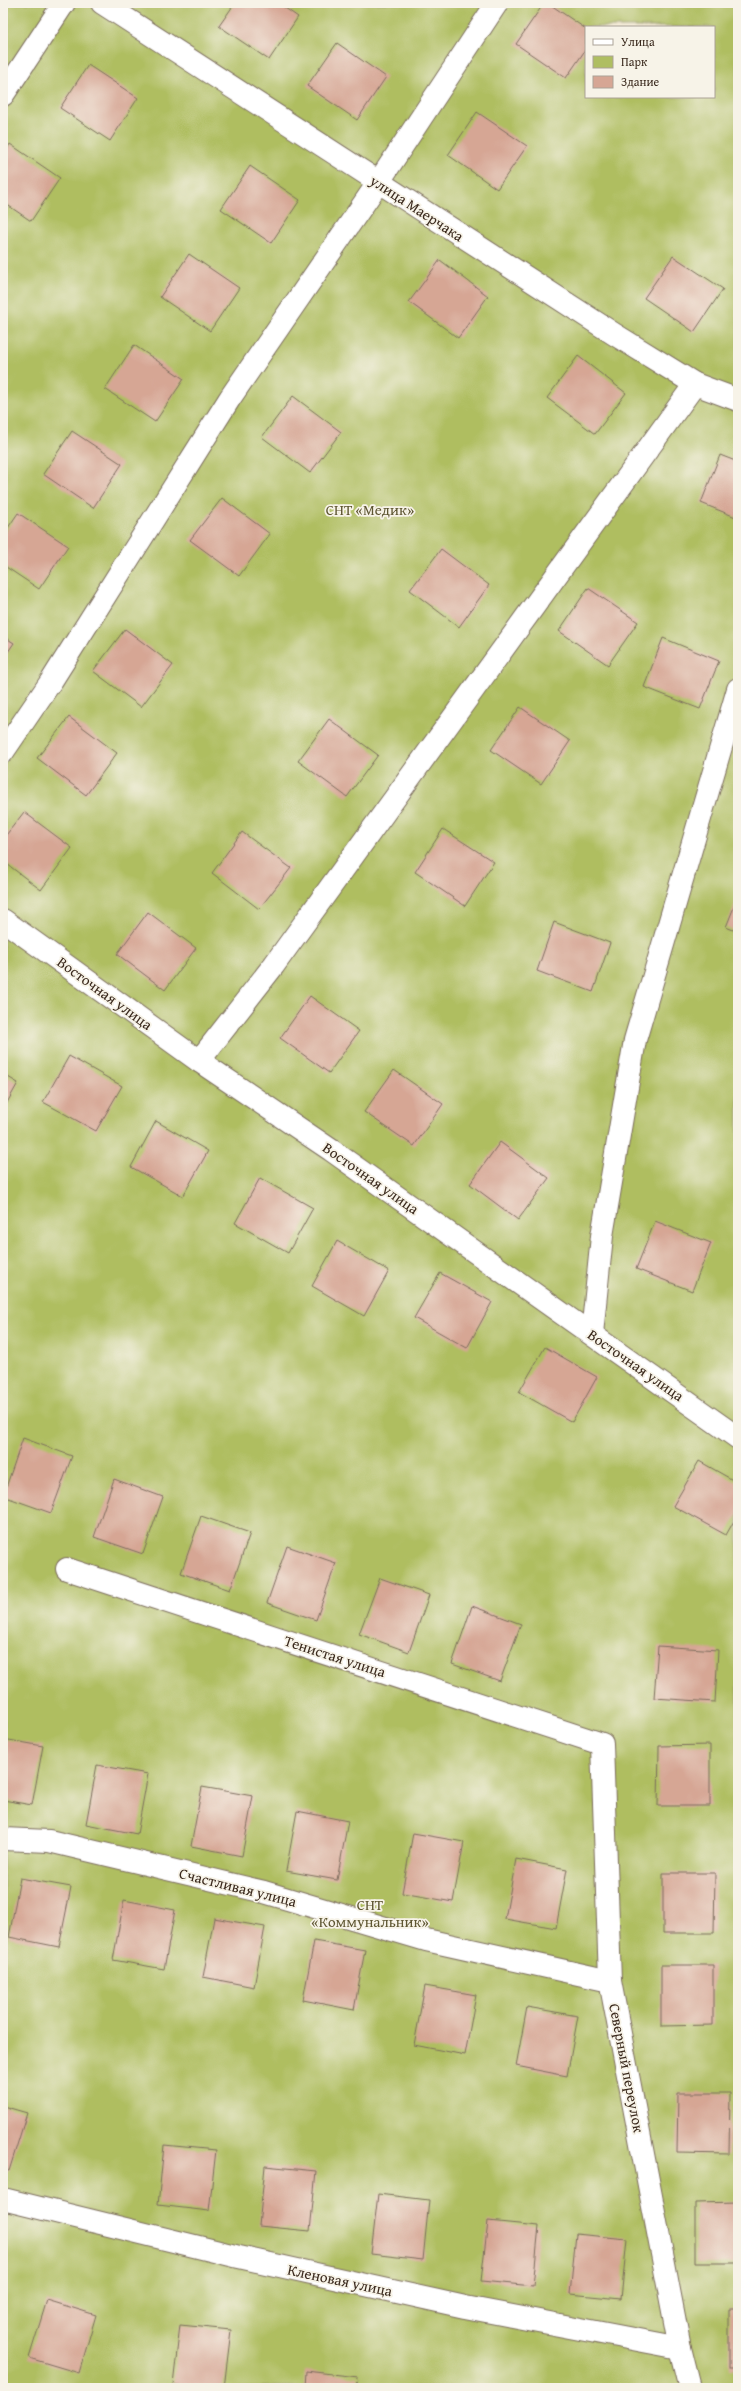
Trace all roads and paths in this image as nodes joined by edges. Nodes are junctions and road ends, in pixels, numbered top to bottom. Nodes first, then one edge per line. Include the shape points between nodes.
1 (64, 3) edge
2 (102, 3) edge
3 (497, 3) edge
4 (3, 95) edge
5 (378, 183) junction
6 (695, 384) junction
7 (738, 400) edge
8 (738, 689) edge
9 (3, 752) edge
10 (3, 920) edge
11 (199, 1061) junction
12 (592, 1334) junction
13 (738, 1438) edge
14 (67, 1569) dead end
15 (602, 1744) joint
16 (3, 1839) edge
17 (610, 1981) junction
18 (3, 2199) edge
19 (680, 2348) junction
20 (690, 2388) edge

1 - 4 street
2 - 5 street, улица Маерчака
3 - 5 street
5 - 6 street, улица Маерчака
5 - 9 street via 230,398 52,680
6 - 7 street, улица Маерчака
6 - 11 street via 274,965
8 - 12 street via 635,1040 602,1236
10 - 11 street, Восточная улица
11 - 12 street, Восточная улица via 331,1150
12 - 13 street, Восточная улица
14 - 15 street, Тенистая улица
15 - 17 street, Северный переулок
16 - 17 street, Счастливая улица via 57,1843 264,1892 426,1940
17 - 19 street, Северный переулок
18 - 19 street, Кленовая улица via 232,2256 434,2300
19 - 20 street, Северный переулок

